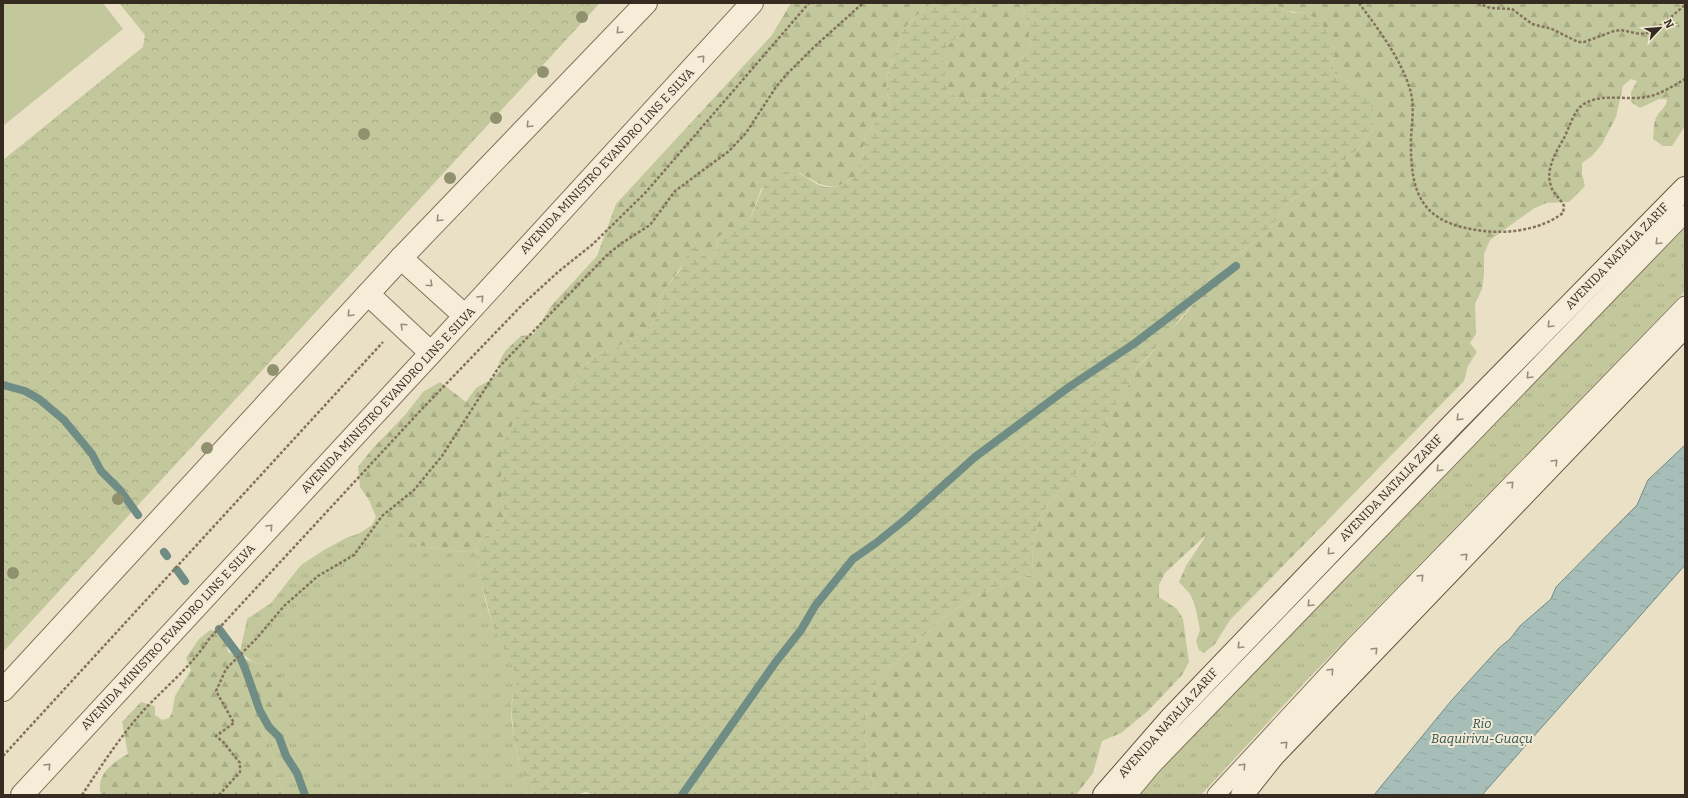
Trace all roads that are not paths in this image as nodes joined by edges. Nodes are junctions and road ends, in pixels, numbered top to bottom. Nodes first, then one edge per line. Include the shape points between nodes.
1 (646, 3) edge
2 (752, 3) edge
3 (1685, 188) edge
4 (1685, 214) edge
5 (401, 258) junction
6 (368, 294) junction
7 (1685, 305) edge
8 (465, 316) junction
9 (1685, 326) edge
10 (431, 353) junction
11 (3, 690) edge
12 (22, 795) edge
13 (1104, 795) edge
14 (1128, 795) edge
15 (1216, 795) edge
16 (1242, 795) edge

1 -> 5 street
8 -> 2 street, AVENIDA MINISTRO EVANDRO LINS E SILVA
3 -> 13 street, AVENIDA NATALIA ZARIF via 1453,424 1194,694
4 -> 14 lane via 1152,766
5 - 6 street
5 -> 8 street
10 -> 6 street
6 -> 11 street
15 -> 7 lane via 1352,648
8 - 10 street, AVENIDA MINISTRO EVANDRO LINS E SILVA
16 -> 9 street via 1273,756
12 -> 10 street, AVENIDA MINISTRO EVANDRO LINS E SILVA

